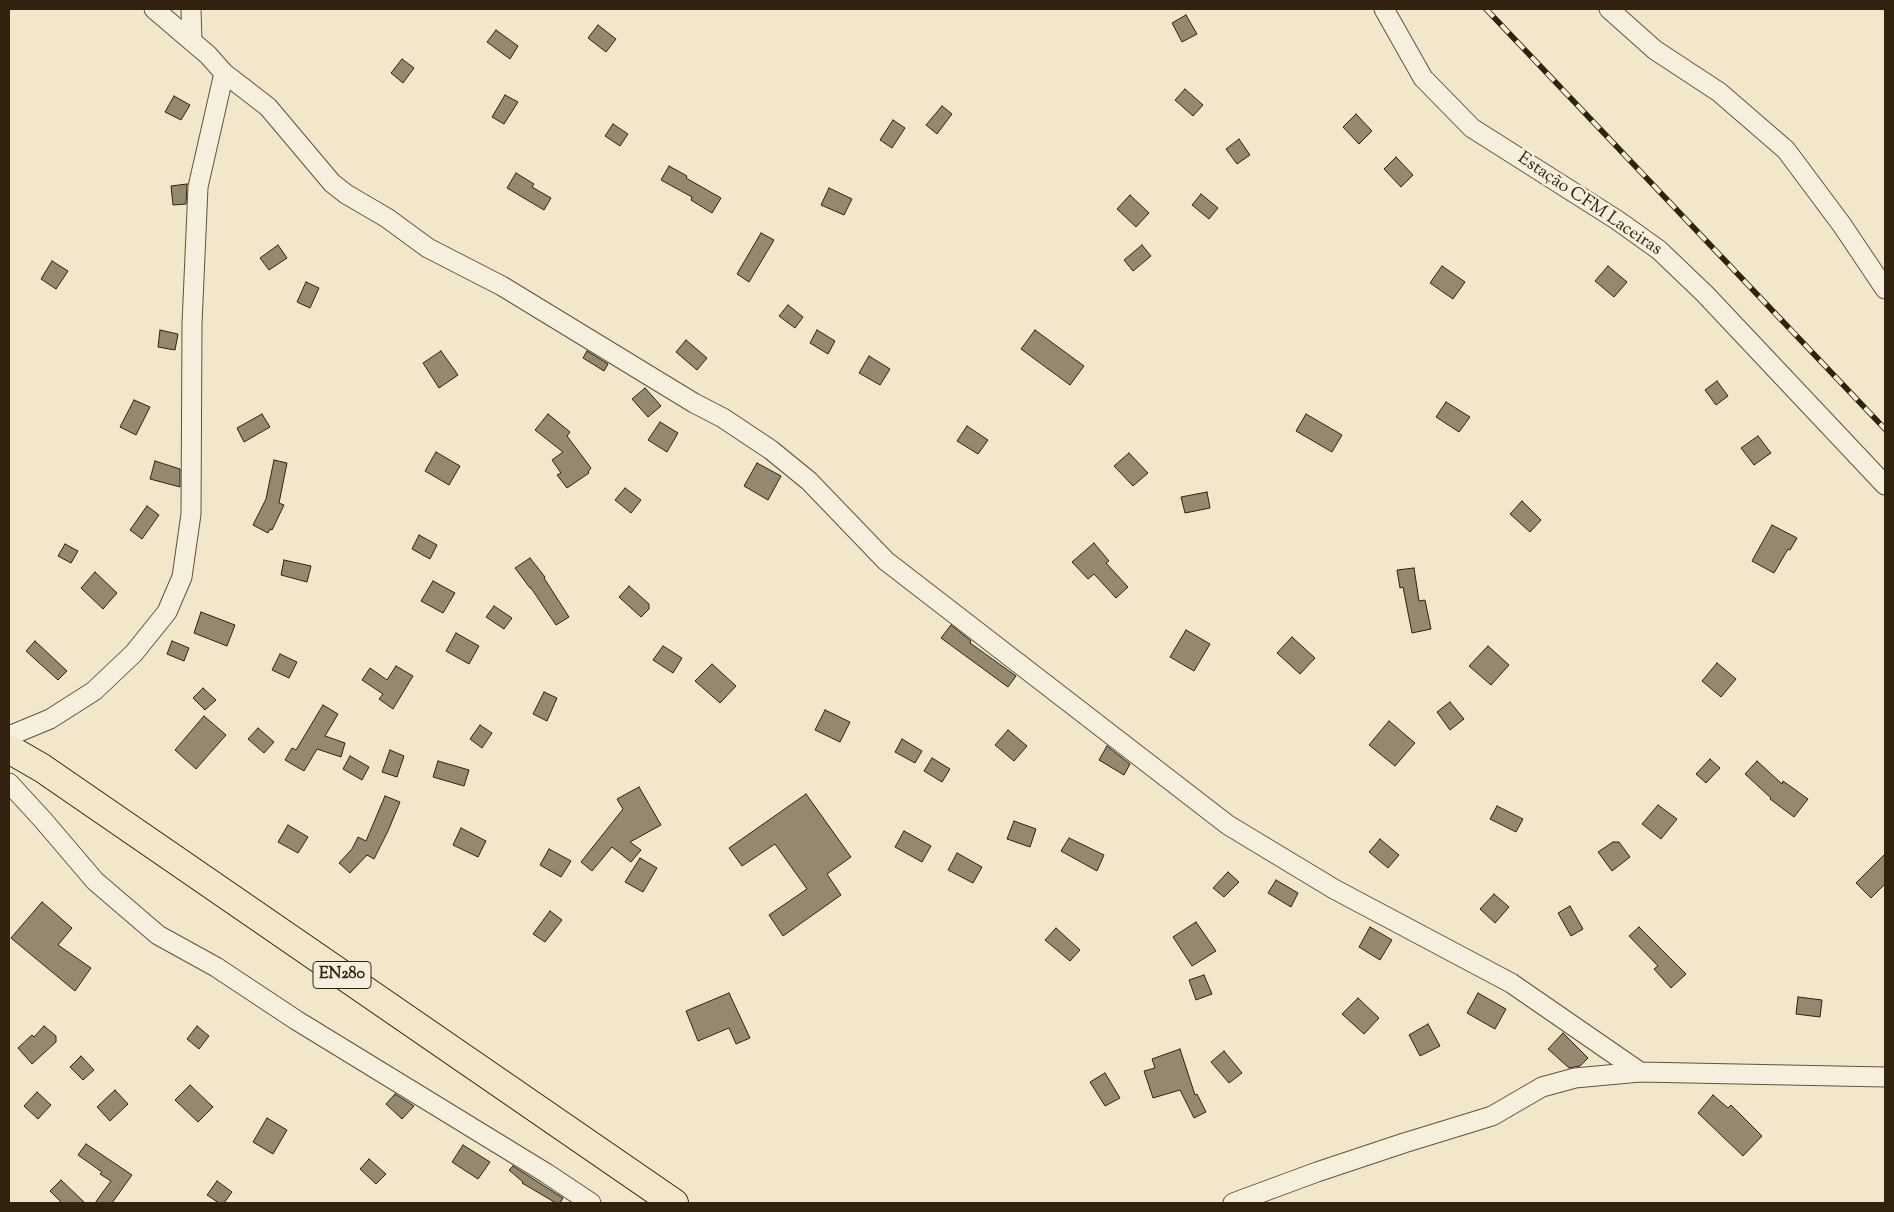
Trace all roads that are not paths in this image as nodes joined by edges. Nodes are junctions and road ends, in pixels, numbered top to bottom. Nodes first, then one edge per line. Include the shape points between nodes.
1 (154, 9) edge
2 (190, 9) edge
3 (1384, 9) edge
4 (1609, 9) edge
5 (192, 42) junction
6 (224, 73) junction
7 (1885, 289) edge
8 (1885, 485) edge
9 (9, 736) edge
10 (9, 749) edge
11 (9, 783) edge
12 (1640, 1072) junction
13 (1885, 1076) edge
14 (591, 1203) edge
15 (674, 1203) edge
16 (1232, 1203) edge

1 - 5 street
2 - 5 street
3 - 8 street, Estação CFM Laceiras via 1422,78 1472,128 1618,220 1659,250 1705,294
4 - 7 street via 1656,50 1719,92 1786,150
5 - 6 street
6 - 9 street via 198,187 192,324 191,514 182,577 166,612 134,652 94,690 50,719
6 - 12 street via 268,107 332,183 346,194 387,218 428,248 502,286 771,450 822,494 886,561 1228,825 1334,890 1511,983
10 - 15 main road, EN280 via 42,768
11 - 14 street via 95,881 158,935 216,966 296,1020
12 - 13 street
12 - 16 street via 1575,1078 1542,1087 1492,1116

